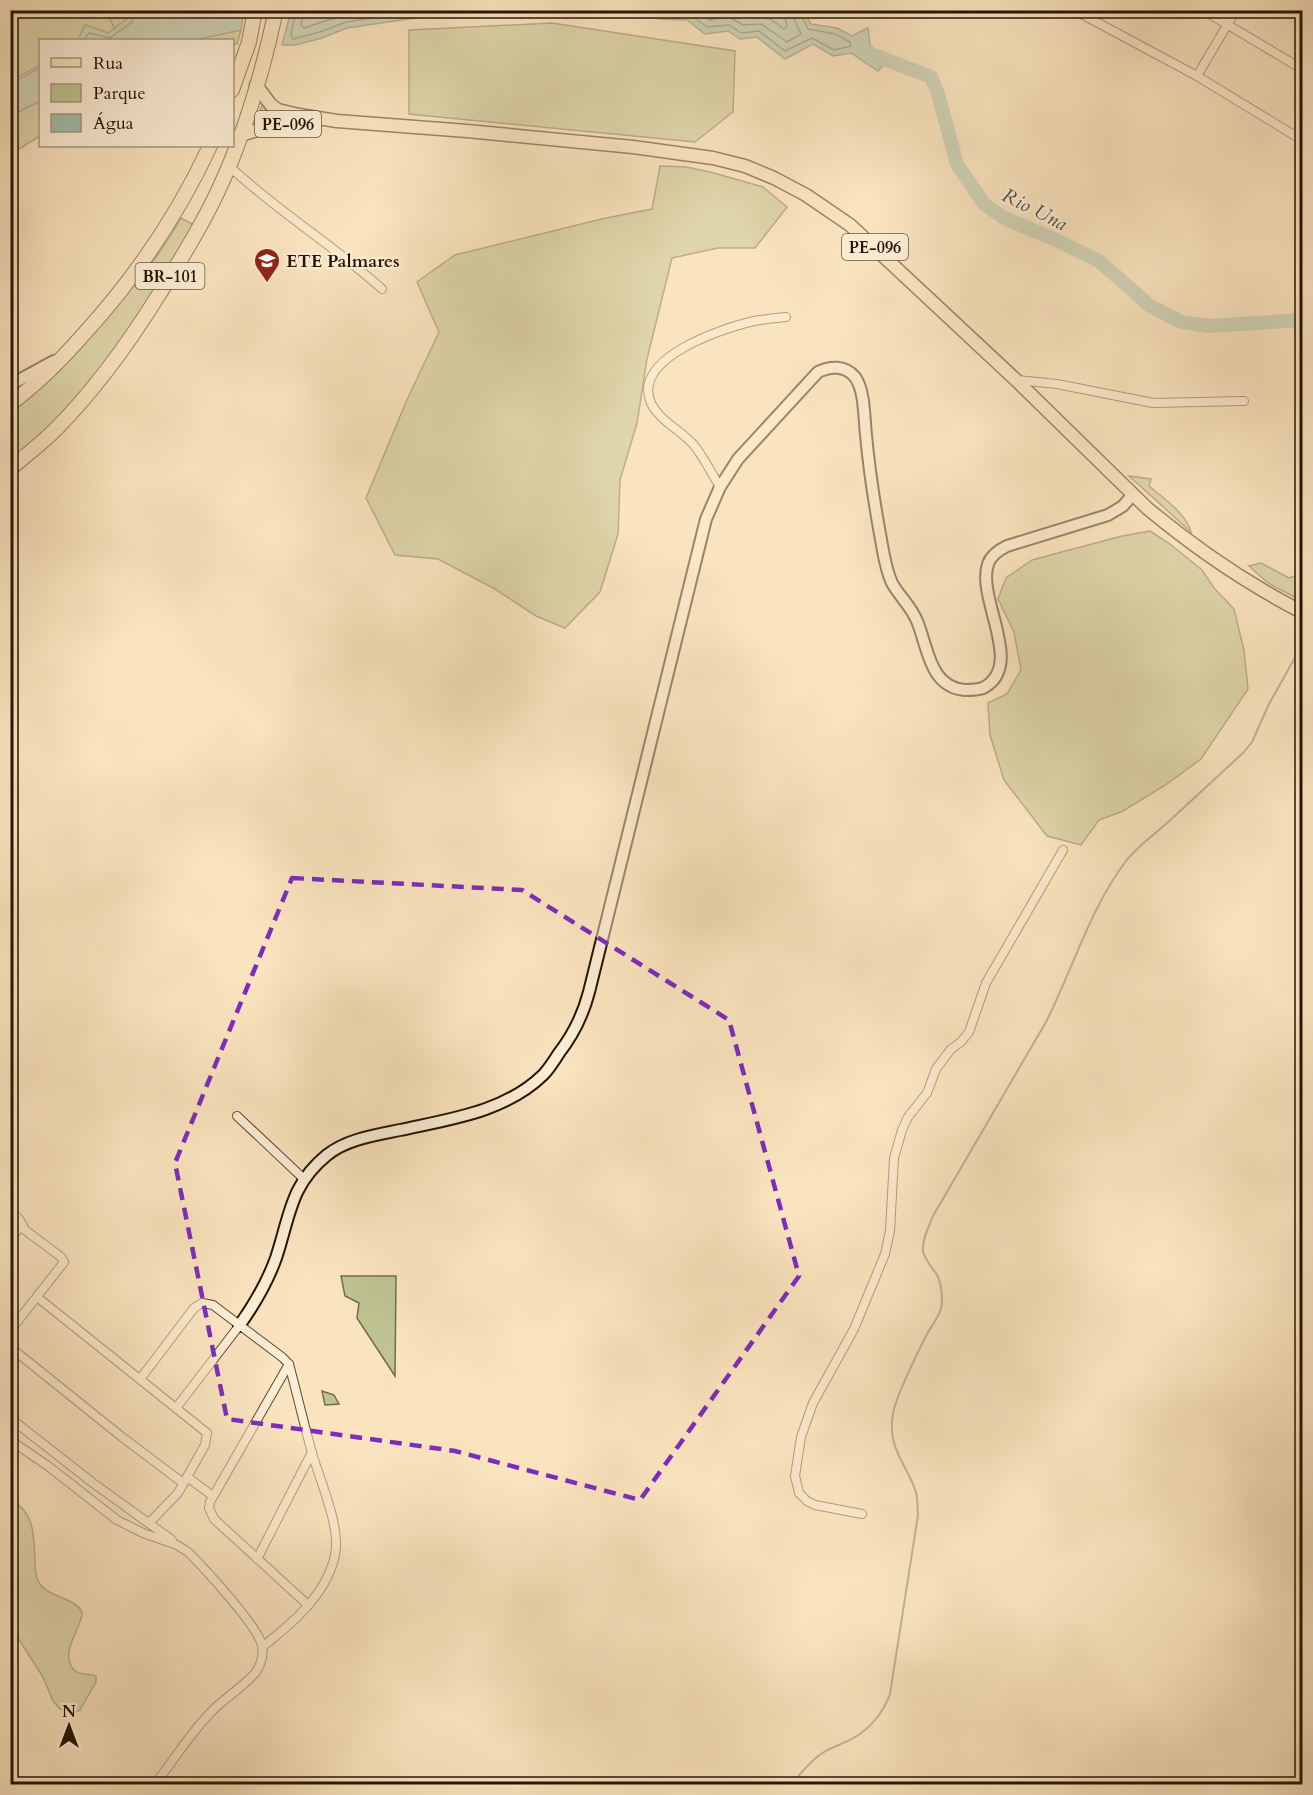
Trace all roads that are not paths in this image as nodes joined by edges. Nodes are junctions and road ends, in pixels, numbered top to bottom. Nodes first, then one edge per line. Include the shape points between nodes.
1 (255, 10) edge
2 (276, 10) edge
3 (1074, 10) edge
4 (1203, 10) edge
5 (1236, 10) edge
6 (1227, 25) junction
7 (1302, 69) edge
8 (1197, 76) junction
9 (234, 84) edge
10 (256, 85) junction
11 (337, 121) junction
12 (240, 135) junction
13 (1302, 140) edge
14 (210, 147) edge
15 (229, 166) junction
16 (382, 289) dead end
17 (786, 317) dead end
18 (65, 356) junction
19 (1016, 380) junction
20 (10, 385) edge
21 (1244, 401) dead end
22 (10, 404) edge
23 (10, 469) edge
24 (720, 487) junction
25 (1133, 494) junction
26 (1302, 612) edge
27 (1063, 850) dead end
28 (237, 1116) dead end
29 (304, 1179) junction
30 (10, 1211) edge
31 (22, 1225) junction
32 (10, 1239) edge
33 (38, 1297) junction
34 (239, 1326) junction
35 (10, 1331) edge
36 (10, 1347) edge
37 (289, 1364) junction
38 (141, 1378) junction
39 (176, 1407) junction
40 (10, 1418) edge
41 (10, 1440) edge
42 (312, 1452) junction
43 (185, 1480) junction
44 (213, 1496) junction
45 (862, 1514) dead end
46 (149, 1523) junction
47 (177, 1545) junction
48 (257, 1559) junction
49 (308, 1605) junction
50 (262, 1647) junction
51 (155, 1785) edge

1 - 9 highway
2 - 10 highway, BR-101
3 - 8 street
4 - 6 street
5 - 6 street
6 - 7 street
6 - 8 street
8 - 13 street
10 - 11 main road, PE-096 via 278,110
10 - 12 highway, BR-101
11 - 12 main road, PE-096 via 272,126
11 - 19 main road, PE-096 via 633,147 713,158 755,170 806,195 850,225
12 - 15 highway, BR-101
14 - 18 highway, BR-101 via 154,248
15 - 16 street
15 - 23 highway, BR-101 via 200,226 131,339 54,431
17 - 24 street via 734,327 684,348 659,365 649,383 649,397 655,410 693,445
18 - 20 street
18 - 22 highway, BR-101
19 - 21 street via 1153,403
19 - 25 main road, PE-096
24 - 25 street via 738,459 818,372 837,367 852,374 860,390 876,510 892,583 917,620 941,680 948,686 972,691 993,679 1001,659 986,577 993,556 1007,546 1108,515
24 - 29 street via 706,519 589,993 568,1042 544,1074 521,1093 479,1111 346,1144 329,1153
25 - 26 main road, PE-096 via 1212,560
27 - 45 street via 986,983 969,1032 940,1063 927,1093 902,1130 894,1158 885,1254 854,1329 813,1403 801,1437 795,1476 799,1493 815,1505
28 - 29 street
29 - 34 street via 291,1203 266,1283
30 - 31 street
31 - 32 street
31 - 33 street via 64,1262
33 - 35 street
33 - 38 street
34 - 37 street
34 - 38 street via 213,1305 199,1304
34 - 39 street
36 - 43 street via 122,1437
37 - 42 street
37 - 44 street
38 - 39 street
39 - 43 street via 207,1437
40 - 46 street
41 - 47 street via 117,1520
42 - 48 street
42 - 49 street via 336,1553 326,1578
43 - 44 street
43 - 46 street via 173,1500
44 - 48 street via 210,1514
46 - 47 street
47 - 50 street via 201,1565 257,1634
48 - 49 street
49 - 50 street
50 - 51 street via 257,1671 198,1726

